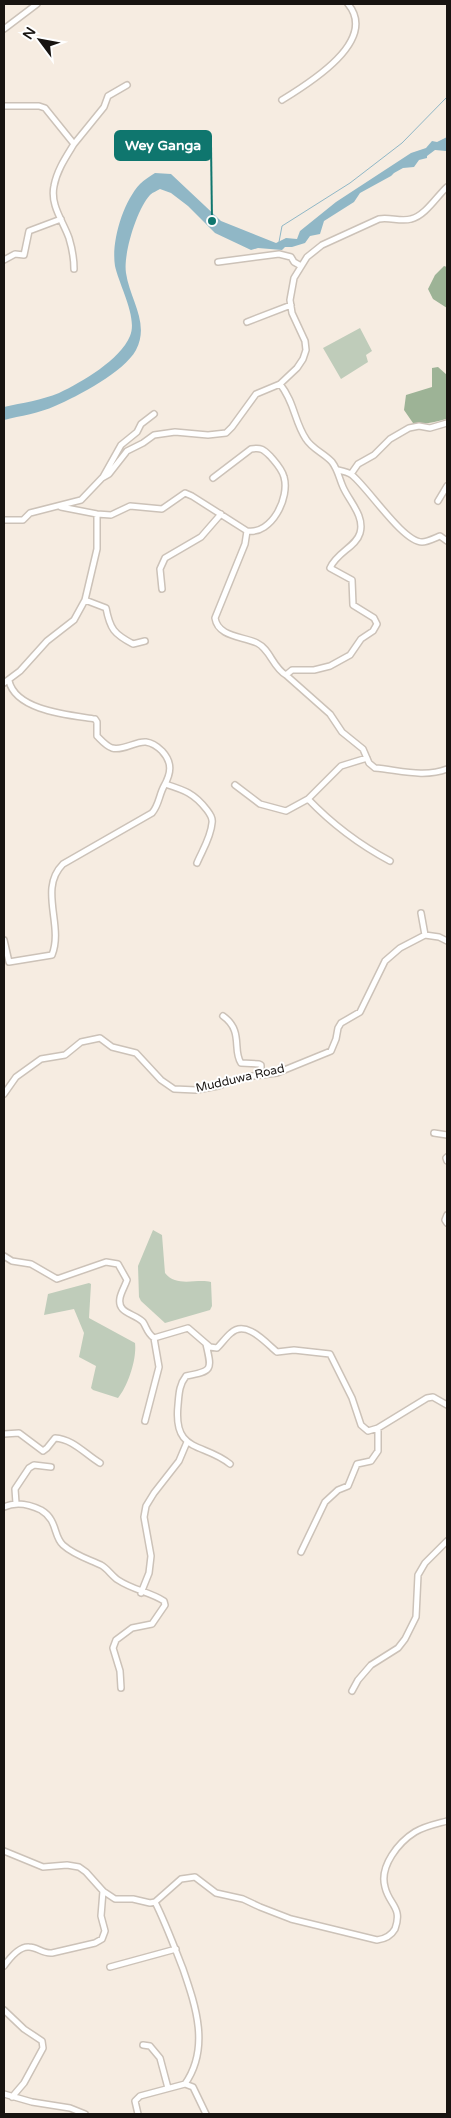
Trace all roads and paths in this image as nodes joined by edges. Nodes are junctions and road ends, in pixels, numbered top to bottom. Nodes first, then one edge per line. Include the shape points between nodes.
1 (36, 4) edge
2 (348, 4) edge
3 (4, 29) edge
4 (127, 85) dead end
5 (282, 100) dead end
6 (4, 106) edge
7 (74, 144) junction
8 (447, 187) edge
9 (61, 219) junction
10 (4, 260) edge
11 (218, 262) dead end
12 (301, 266) junction
13 (74, 269) dead end
14 (291, 305) junction
15 (247, 322) dead end
16 (280, 384) junction
17 (154, 414) dead end
18 (447, 423) edge
19 (338, 470) junction
20 (351, 474) junction
21 (102, 478) junction
22 (213, 478) dead end
23 (447, 486) edge
24 (438, 501) dead end
25 (58, 507) junction
26 (97, 514) junction
27 (221, 514) junction
28 (4, 520) edge
29 (247, 531) junction
30 (447, 541) edge
31 (162, 588) dead end
32 (85, 600) junction
33 (145, 641) dead end
34 (286, 675) junction
35 (6, 682) edge
36 (367, 758) junction
37 (447, 770) edge
38 (165, 784) junction
39 (235, 785) dead end
40 (308, 799) junction
41 (390, 861) dead end
42 (197, 863) dead end
43 (421, 913) dead end
44 (425, 935) junction
45 (4, 940) edge
46 (447, 941) edge
47 (222, 1016) dead end
48 (261, 1075) junction
49 (4, 1094) edge
50 (434, 1134) dead end
51 (447, 1135) edge
52 (447, 1215) edge
53 (447, 1223) edge
54 (4, 1256) edge
55 (154, 1338) junction
56 (206, 1344) junction
57 (447, 1405) edge
58 (145, 1421) dead end
59 (378, 1428) junction
60 (4, 1434) edge
61 (187, 1442) junction
62 (100, 1463) dead end
63 (230, 1464) dead end
64 (51, 1467) dead end
65 (16, 1503) junction
66 (4, 1507) edge
67 (447, 1541) edge
68 (302, 1552) dead end
69 (141, 1593) junction
70 (121, 1688) dead end
71 (352, 1691) dead end
72 (447, 1821) edge
73 (4, 1851) edge
74 (103, 1891) junction
75 (155, 1902) junction
76 (176, 1949) junction
77 (4, 1966) edge
78 (110, 1967) dead end
79 (4, 2010) edge
80 (143, 2045) dead end
81 (185, 2084) junction
82 (168, 2088) junction
83 (4, 2094) edge
84 (12, 2097) junction
85 (85, 2114) edge
86 (138, 2114) edge
87 (206, 2114) edge

1 - 3 street
2 - 5 street via 356,20 351,40 331,67
4 - 7 street via 108,96 104,107
6 - 7 street via 45,108
7 - 9 street via 60,168 54,188 54,203
8 - 12 street via 419,216 413,219 380,219 322,244
9 - 10 street via 29,231 24,255 15,254
9 - 13 street via 73,255
11 - 12 street via 279,254 291,257
12 - 14 street via 291,289
14 - 15 street
14 - 16 street via 306,350 298,368
16 - 19 street via 289,396 305,438
16 - 21 street via 256,394 226,433 154,435 127,451
17 - 21 street via 121,445
18 - 20 street via 430,428 409,428 358,464
19 - 20 street
19 - 34 street via 358,514 360,532 355,542 339,554 330,568 352,580 353,606 374,618 377,624 350,655 322,668 292,670
20 - 30 street via 379,502 395,525 415,540 422,542 440,536
21 - 25 street via 81,500
22 - 29 street via 251,449 264,449 281,468 285,483 277,513 260,530
23 - 24 street
25 - 26 street
25 - 28 street via 30,513 23,520
26 - 27 street via 110,515 130,506 162,509 185,493
26 - 32 street via 98,549
27 - 29 street
27 - 31 street via 201,537 165,558 160,569
29 - 34 street via 245,544 215,618 216,625 224,632 262,646
32 - 33 street via 106,608 109,624 120,638 133,644
32 - 35 street via 74,620 47,641
34 - 36 street via 330,714 342,732 363,749
35 - 38 street via 20,698 50,712 95,718 98,722 97,736 106,745 113,748 144,742 159,748 169,758 171,766
36 - 37 street via 375,768 424,774
36 - 40 street via 341,766
38 - 42 street via 198,798 213,822
38 - 45 street via 157,808 152,813 56,871 51,896 56,924 52,955 9,962
39 - 40 street via 260,804 286,812
40 - 41 street via 326,818
43 - 44 street
44 - 46 street
44 - 48 street, Mudduwa Road via 400,948 385,961 360,1012 338,1028 331,1051
47 - 48 street via 234,1028 239,1061 261,1065
48 - 49 street, Mudduwa Road via 196,1090 174,1089 136,1053 112,1047 100,1038 76,1045 64,1055 41,1058 16,1077
50 - 51 street
52 - 53 street
54 - 55 street via 12,1261 31,1264 57,1279 106,1262 118,1264 127,1280 120,1306 141,1320
55 - 56 street via 188,1328
55 - 58 street via 159,1367
56 - 59 street via 217,1348 232,1332 243,1329 254,1333 276,1352 294,1350 330,1354 352,1398 361,1425 368,1431
56 - 61 street via 211,1363 209,1369 186,1376 180,1387 176,1419
57 - 59 street via 433,1397 427,1398
59 - 68 street via 378,1451 371,1461 356,1464 348,1486 325,1502
60 - 62 street via 20,1433 43,1451 55,1438 59,1438 75,1444
61 - 63 street via 219,1455
61 - 69 street via 179,1462 146,1506 144,1517 151,1556
64 - 65 street via 34,1465 30,1468 15,1489
65 - 66 street
65 - 69 street via 42,1511 55,1525 59,1541 64,1546 88,1561 102,1565 118,1580
67 - 71 street via 418,1574 416,1617 405,1639 398,1648 371,1665
69 - 70 street via 162,1599 165,1605 152,1624 132,1628 116,1640 113,1648
72 - 75 street via 415,1832 389,1861 385,1887 398,1919 393,1932 383,1940 291,1919 243,1899 216,1893 195,1877 181,1879
73 - 74 street via 43,1867 80,1867
74 - 75 street via 115,1899
74 - 77 street via 100,1916 105,1931 102,1938 95,1943 52,1953 29,1946 22,1948
75 - 76 street
76 - 78 street
76 - 81 street via 199,2022 199,2052
79 - 84 street via 42,2041 43,2048 24,2083
80 - 82 street via 150,2046 160,2058
81 - 82 street
81 - 87 street via 193,2087
82 - 86 street via 140,2096 135,2101
83 - 84 street
84 - 85 street

